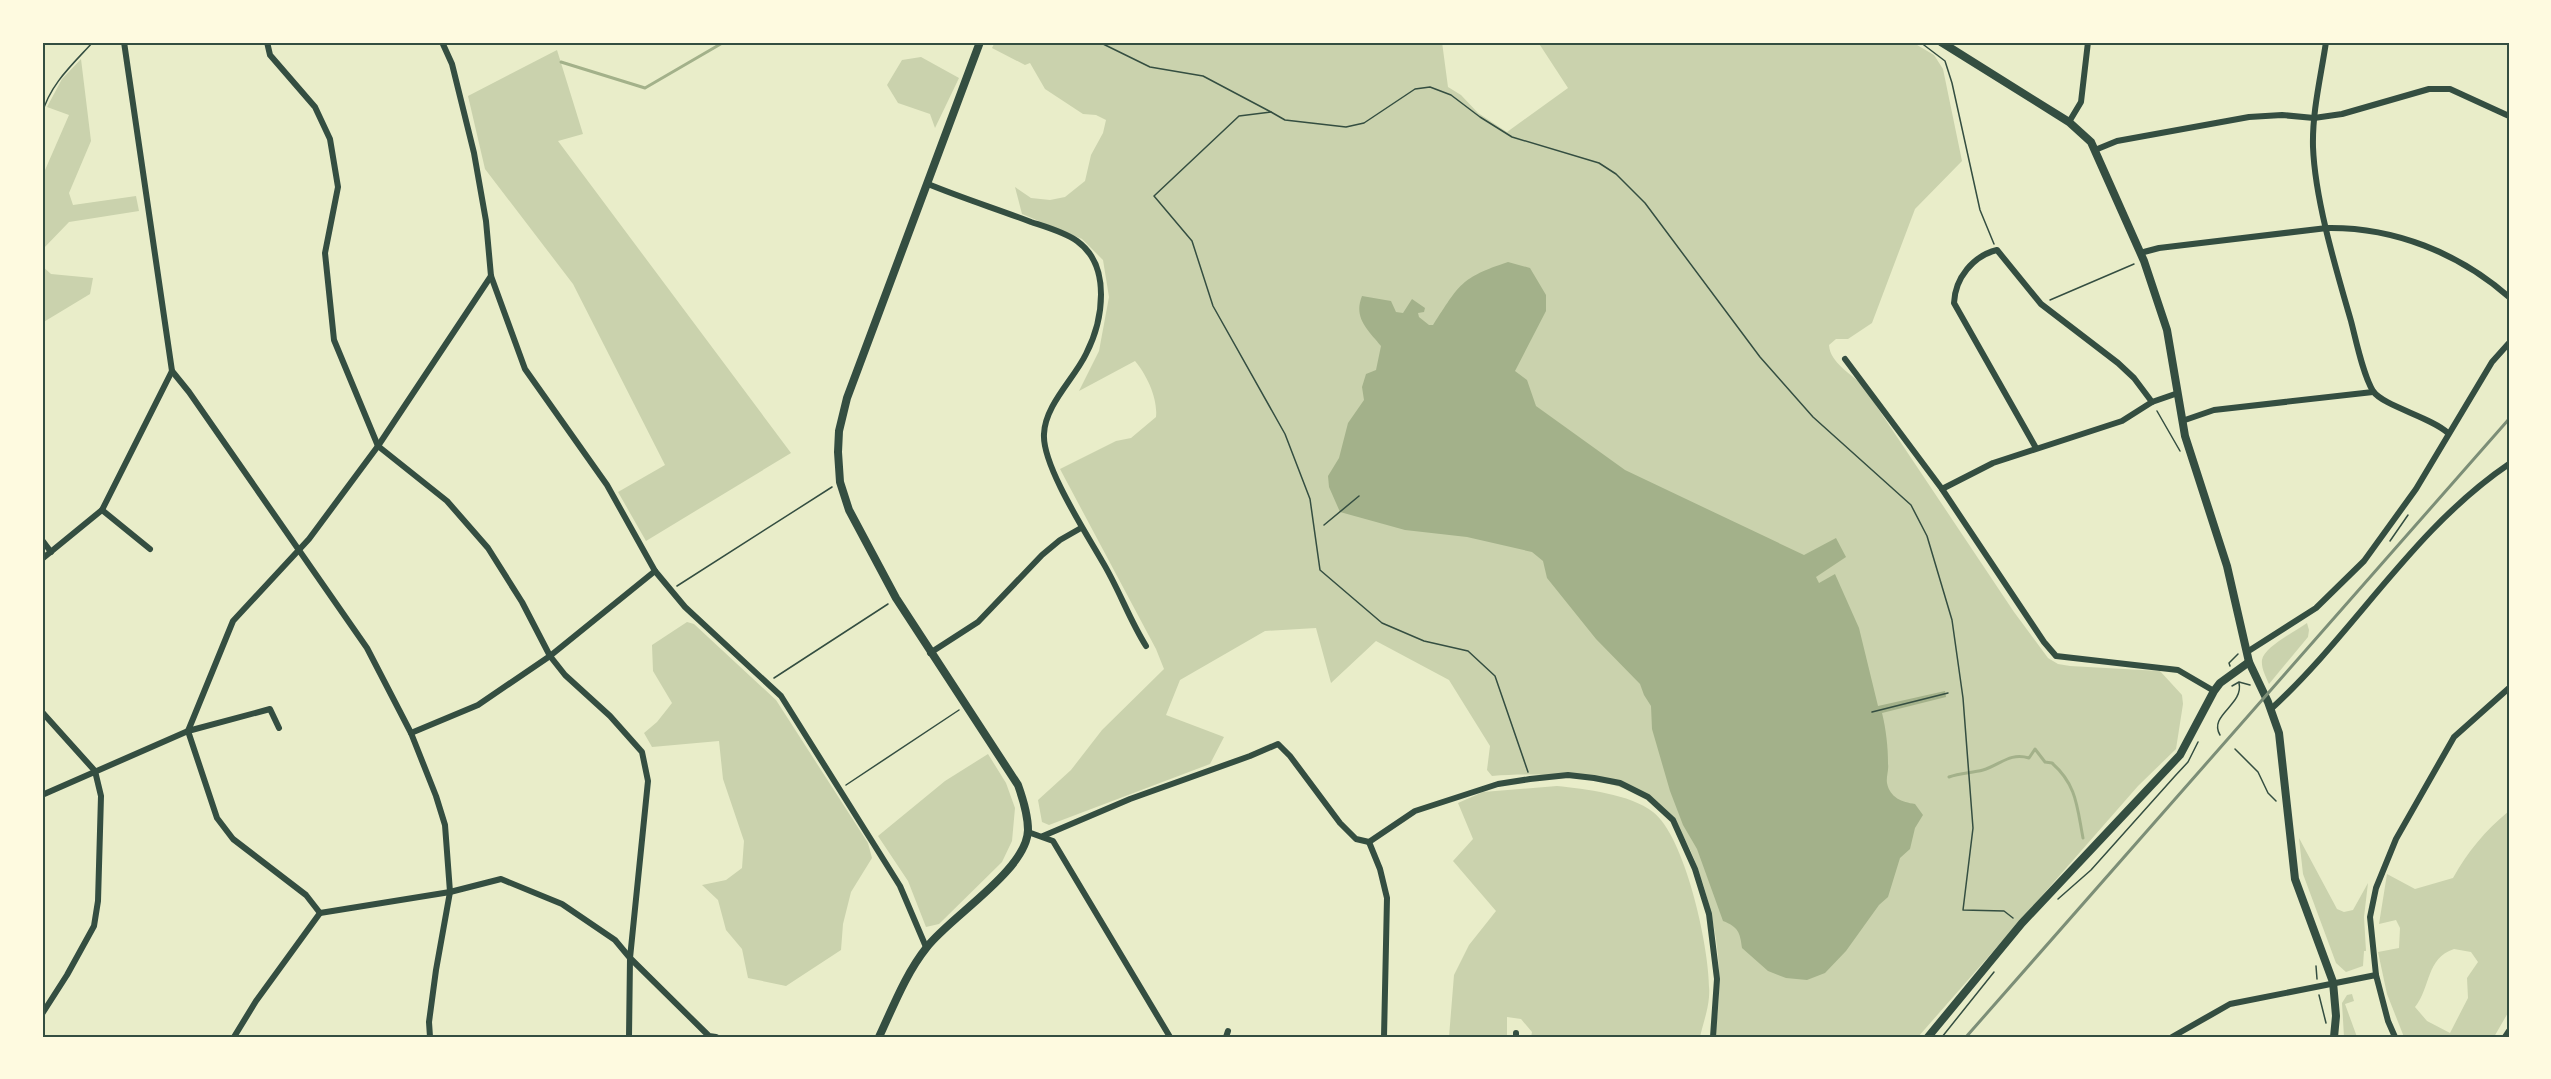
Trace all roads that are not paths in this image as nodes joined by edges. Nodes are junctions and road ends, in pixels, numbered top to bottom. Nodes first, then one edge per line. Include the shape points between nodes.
1 (124, 42) edge
2 (267, 42) edge
3 (442, 42) edge
4 (980, 42) edge
5 (1941, 42) edge
6 (2088, 42) edge
7 (2326, 42) edge
8 (2509, 116) edge
9 (2314, 118) junction
10 (2069, 122) junction
11 (2095, 150) junction
12 (928, 184) junction
13 (2327, 228) junction
14 (2140, 253) junction
15 (490, 276) junction
16 (2509, 297) edge
17 (2509, 343) edge
18 (1845, 359) dead end
19 (172, 371) junction
20 (2373, 392) junction
21 (2178, 393) junction
22 (2152, 402) junction
23 (2182, 421) junction
24 (2448, 433) junction
25 (378, 446) junction
26 (2036, 448) junction
27 (2509, 464) edge
28 (1942, 489) junction
29 (102, 510) junction
30 (1081, 528) junction
31 (42, 540) edge
32 (150, 549) dead end
33 (300, 550) junction
34 (51, 552) junction
35 (42, 559) edge
36 (655, 571) junction
37 (1146, 646) dead end
38 (2247, 652) junction
39 (930, 653) junction
40 (550, 656) junction
41 (2249, 662) junction
42 (2509, 688) edge
43 (2214, 691) junction
44 (2271, 709) junction
45 (42, 712) edge
46 (279, 728) dead end
47 (188, 731) junction
48 (411, 733) junction
49 (95, 771) junction
50 (42, 795) edge
51 (1028, 832) junction
52 (1043, 836) junction
53 (1369, 842) junction
54 (450, 892) junction
55 (320, 913) junction
56 (926, 948) junction
57 (630, 958) junction
58 (2376, 975) junction
59 (2333, 982) junction
60 (42, 1014) edge
61 (2509, 1031) edge
62 (234, 1037) edge
63 (430, 1037) edge
64 (629, 1037) edge
65 (716, 1037) edge
66 (879, 1037) edge
67 (1170, 1037) edge
68 (1384, 1037) edge
69 (1713, 1037) edge
70 (1928, 1037) edge
71 (2172, 1037) edge
72 (2334, 1037) edge
73 (2395, 1037) edge
74 (2505, 1037) edge

1 - 19 street
2 - 25 street via 270,55 315,106 330,139 338,186 325,253 334,340
3 - 15 street via 452,64 474,153 486,221
4 - 12 street
5 - 10 street
6 - 10 street via 2081,102
7 - 9 street
8 - 9 street via 2450,89 2429,89
9 - 11 street via 2249,117 2117,141
9 - 13 street via 2317,184
10 - 11 street
11 - 14 street
12 - 30 street via 1057,231 1078,241 1094,260 1101,297 1094,340 1052,410 1043,436 1049,462
12 - 39 street via 847,398 839,431 840,482 849,510
13 - 14 street
13 - 16 street via 2399,237 2437,250
13 - 20 street
14 - 21 street via 2167,330
15 - 25 street
15 - 36 street via 525,369 607,485
17 - 24 street via 2492,362
18 - 28 street
19 - 29 street
19 - 33 street
20 - 23 street via 2214,410
20 - 24 street via 2438,424
21 - 22 street
21 - 23 street
22 - 26 street via 2122,421
22 - 26 street via 2118,363 2041,304 1997,250 1983,254 1971,264 1956,288 1954,303
23 - 38 street via 2227,566
24 - 38 street via 2416,489 2364,561 2316,608
25 - 33 street
25 - 40 street via 447,501 488,548
26 - 28 street via 1993,463
27 - 44 street via 2441,519
28 - 43 street via 2056,656 2178,670
29 - 32 street
29 - 34 street
30 - 37 street
30 - 39 street via 1042,555 978,622
31 - 34 street
33 - 47 street via 233,621
33 - 48 street via 367,648
34 - 35 street
36 - 40 street
36 - 56 street via 685,607 781,696 900,886
38 - 41 street
39 - 51 street via 1018,785
40 - 48 street via 478,705
40 - 57 street via 642,752 648,781
41 - 43 street
41 - 44 street
42 - 58 street via 2454,737 2396,839 2376,888 2370,917
43 - 70 street via 2180,755 2022,923
44 - 59 street via 2279,733 2295,879
45 - 49 street
46 - 47 street via 270,709
47 - 49 street
47 - 55 street via 217,818 233,839 306,895
48 - 54 street via 445,825
49 - 50 street
49 - 60 street via 101,796 99,901 94,926
51 - 52 street
51 - 56 street via 1006,873
52 - 53 street via 1278,744 1340,823 1356,839
52 - 67 street via 1053,841
53 - 68 street via 1387,898
53 - 69 street via 1414,811 1498,784 1568,775 1620,783 1648,797 1673,820 1695,869 1709,914 1717,979
54 - 55 street
54 - 57 street via 501,879 562,904 615,940
54 - 63 street via 436,970
55 - 62 street
56 - 66 street
57 - 64 street
57 - 65 street via 708,1036
58 - 59 street
58 - 73 street
59 - 71 street via 2230,1005
59 - 72 street
61 - 74 street

